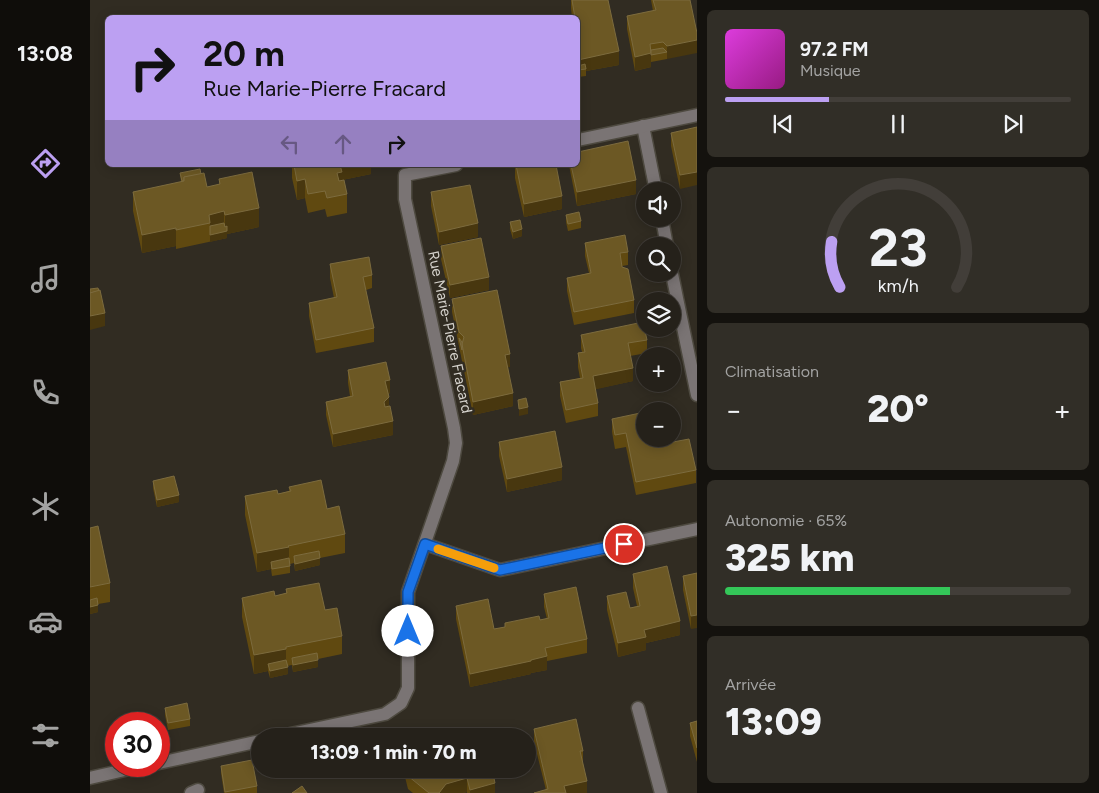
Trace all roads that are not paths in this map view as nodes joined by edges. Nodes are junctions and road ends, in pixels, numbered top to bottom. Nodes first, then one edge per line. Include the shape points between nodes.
1 (696, 115) edge
2 (643, 126) junction
3 (580, 140) edge
4 (447, 167) edge
5 (654, 182) edge
6 (674, 282) edge
7 (696, 395) edge
8 (696, 529) edge
9 (425, 544) junction
10 (638, 708) dead end
11 (319, 728) edge
12 (251, 743) edge
13 (170, 760) edge
14 (105, 775) edge
15 (90, 778) edge
16 (661, 793) edge

1 - 2 street
2 - 3 street
2 - 5 street
4 - 9 street, Rue Marie-Pierre Fracard via 405,176 405,199 456,443 454,461
6 - 7 street
8 - 9 street via 500,570
9 - 11 street, Rue Marie-Pierre Fracard via 408,592 408,688 401,703 385,714
10 - 16 street
12 - 13 street
14 - 15 street

